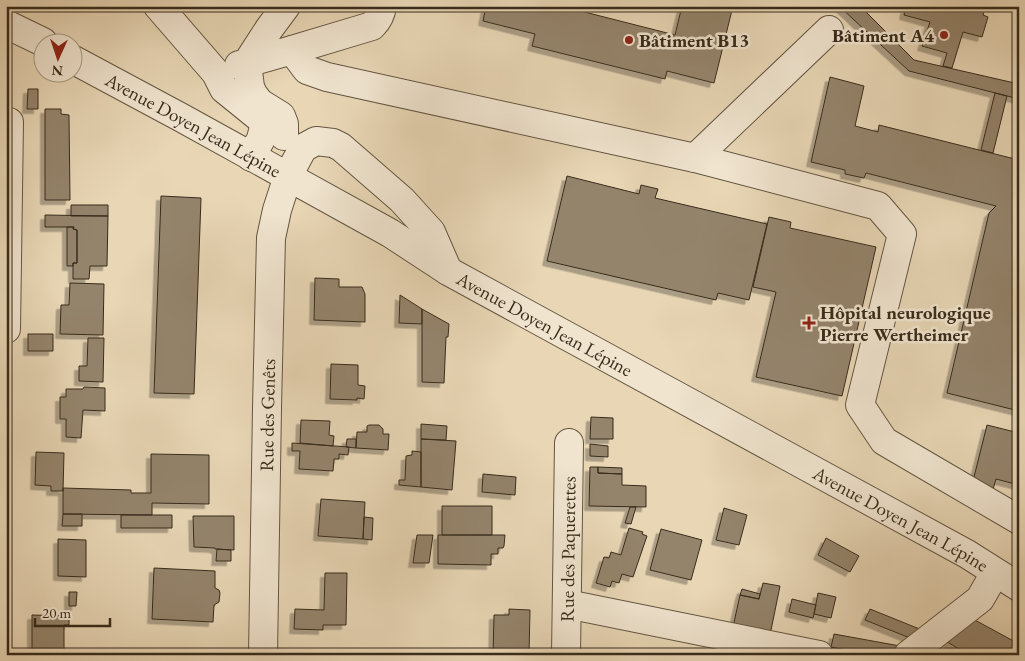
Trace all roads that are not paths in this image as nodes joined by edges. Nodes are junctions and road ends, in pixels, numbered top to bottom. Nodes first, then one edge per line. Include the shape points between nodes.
1 (158, 6) edge
2 (286, 6) edge
3 (382, 6) edge
4 (6, 24) edge
5 (829, 30) dead end
6 (32, 37) edge
7 (292, 50) junction
8 (247, 63) junction
9 (82, 64) edge
10 (216, 73) junction
11 (10, 122) dead end
12 (284, 136) dead end
13 (252, 157) junction
14 (695, 158) junction
15 (288, 176) junction
16 (448, 271) junction
17 (6, 329) edge
18 (569, 443) dead end
19 (1019, 520) edge
20 (995, 573) junction
21 (1019, 587) edge
22 (567, 604) junction
23 (263, 655) edge
24 (566, 655) edge
25 (819, 655) edge
26 (908, 655) edge

1 - 10 street
2 - 8 street
3 - 7 street via 378,21 372,26
4 - 6 street
5 - 14 street
7 - 8 street
7 - 14 street via 307,70 327,77
8 - 10 street
8 - 12 street via 253,94 260,104 281,116
9 - 13 street, Avenue Doyen Jean Lépine
10 - 13 street via 224,89 261,119 264,128
11 - 17 street
13 - 15 street, Avenue Doyen Jean Lépine
14 - 19 street via 878,206 902,234 860,405 884,441
15 - 16 street, Avenue Doyen Jean Lépine
15 - 16 street, Rue des Genêts via 303,148 316,141 341,147 402,200 430,232
15 - 23 street, Rue des Genêts via 271,238
16 - 20 street, Avenue Doyen Jean Lépine via 967,554
18 - 22 street, Rue des Paquerettes
20 - 21 street, Avenue Doyen Jean Lépine
20 - 26 street via 980,599
22 - 24 street, Rue des Paquerettes
22 - 25 street

